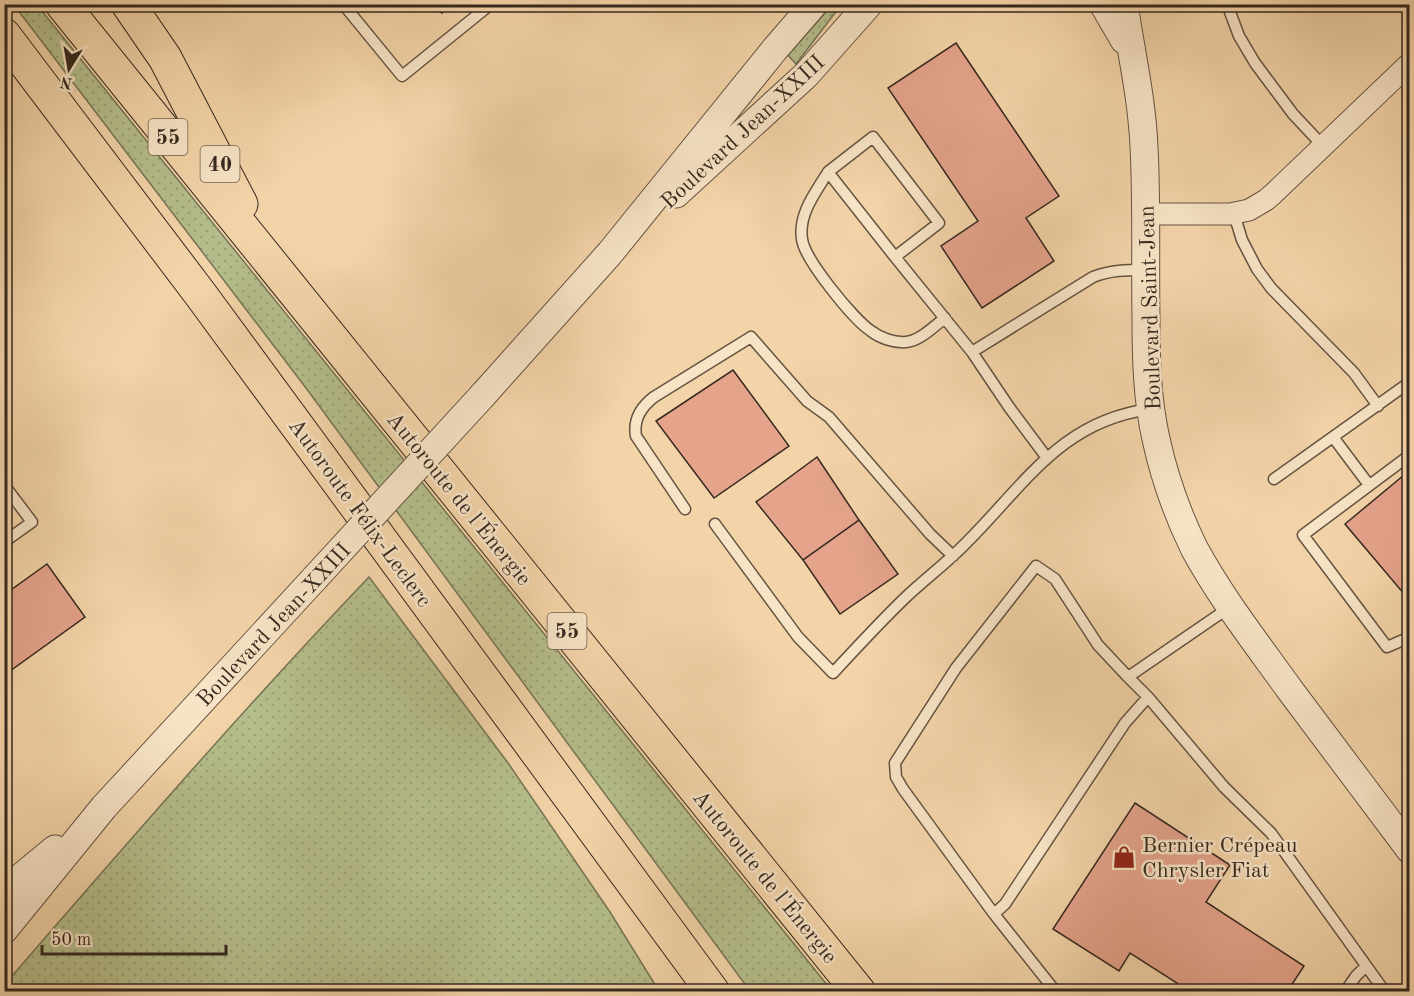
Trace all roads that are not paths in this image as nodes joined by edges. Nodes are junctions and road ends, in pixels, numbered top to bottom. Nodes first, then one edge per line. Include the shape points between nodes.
1 (62, 4) edge
2 (128, 4) edge
3 (343, 4) edge
4 (491, 4) edge
5 (814, 4) edge
6 (869, 4) edge
7 (1103, 4) edge
8 (1124, 4) edge
9 (1227, 4) edge
10 (4, 35) edge
11 (1131, 51) junction
12 (1410, 63) edge
13 (1323, 146) junction
14 (828, 172) junction
15 (1145, 214) junction
16 (1234, 214) junction
17 (610, 254) junction
18 (895, 257) junction
19 (275, 270) junction
20 (1145, 270) junction
21 (945, 318) junction
22 (972, 352) junction
23 (1410, 382) edge
24 (1378, 406) junction
25 (1151, 409) junction
26 (1333, 437) junction
27 (1410, 455) edge
28 (1047, 458) junction
29 (1274, 479) dead end
30 (4, 485) edge
31 (1369, 485) junction
32 (685, 508) dead end
33 (715, 524) dead end
34 (4, 542) edge
35 (952, 556) junction
36 (1230, 607) junction
37 (1410, 637) edge
38 (1128, 677) junction
39 (1148, 698) junction
40 (104, 807) junction
41 (1410, 850) edge
42 (4, 891) edge
43 (994, 915) junction
44 (4, 930) edge
45 (1366, 966) junction
46 (713, 992) edge
47 (859, 992) edge
48 (1056, 992) edge
49 (1345, 992) edge
50 (1385, 992) edge

1 - 19 highway, Autoroute de l'Énergie / 55
2 - 19 highway, 40 via 165,58
3 - 4 lane via 402,76
5 - 17 street, Boulevard Jean-XXIII
6 - 17 street, Boulevard Jean-XXIII via 806,75
7 - 11 street, Boulevard Saint-Jean
8 - 11 street, Boulevard Saint-Jean
9 - 13 lane via 1255,63
10 - 46 highway, Autoroute Félix-Leclerc
11 - 15 street, Boulevard Saint-Jean via 1142,116
12 - 13 street
13 - 16 street via 1266,200
14 - 18 lane
14 - 18 lane via 873,138 939,223
14 - 21 lane via 806,211 802,240 806,253 838,296 864,326 891,340 915,339
15 - 16 street
15 - 20 street, Boulevard Saint-Jean
16 - 24 lane via 1242,240 1271,288 1354,373
17 - 40 street, Boulevard Jean-XXIII, bridge
18 - 21 lane
19 - 47 highway, Autoroute de l'Énergie / 55
20 - 22 lane via 1114,271 1094,277
20 - 25 street, Boulevard Saint-Jean
21 - 22 lane
22 - 28 lane
23 - 24 lane
24 - 26 lane
25 - 28 lane via 1091,427
25 - 36 street, Boulevard Saint-Jean via 1161,460 1179,515
26 - 29 lane
26 - 31 lane
27 - 31 lane
28 - 35 lane
30 - 34 lane via 32,522
31 - 37 lane via 1303,535 1388,647
32 - 35 lane via 636,436 636,419 654,397 752,337
33 - 35 lane via 798,637 833,673 905,598
36 - 38 lane
36 - 41 street, Boulevard Saint-Jean
38 - 39 lane
38 - 43 lane via 1098,645 1055,579 1036,566 956,668 897,759 896,777 903,789
39 - 43 lane via 1125,723
39 - 45 lane via 1224,787 1271,833
40 - 42 street, Boulevard Jean-XXIII
40 - 44 street, Boulevard Jean-XXIII
43 - 48 lane
45 - 49 lane
45 - 50 lane

